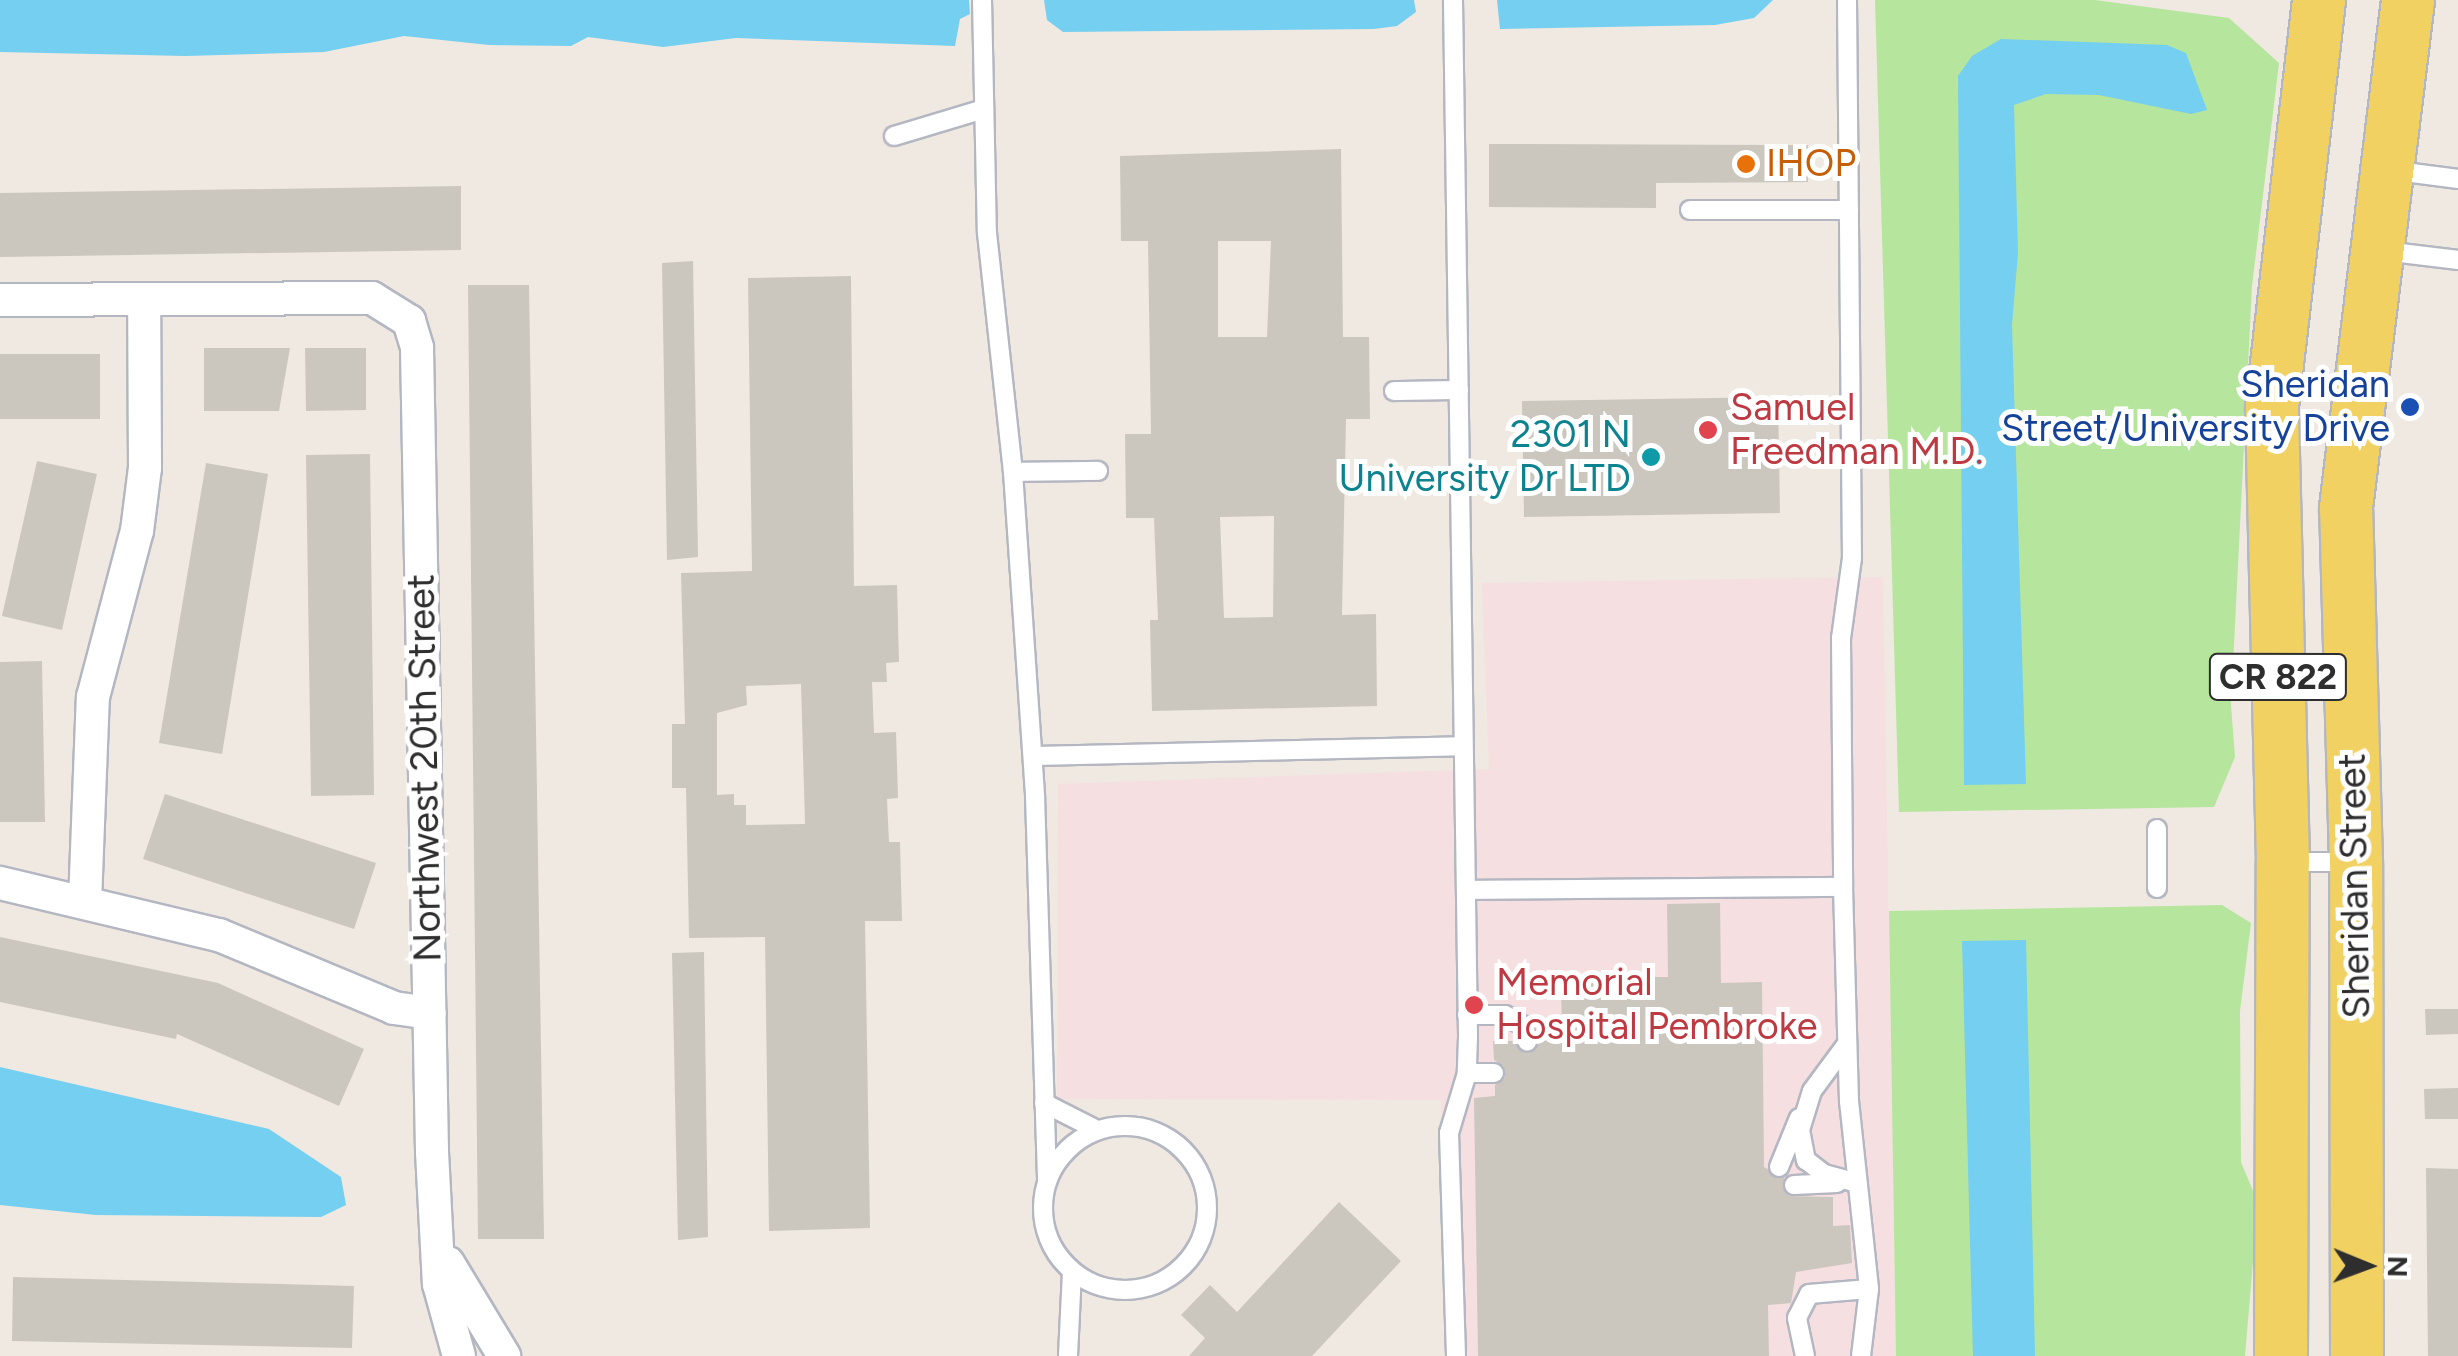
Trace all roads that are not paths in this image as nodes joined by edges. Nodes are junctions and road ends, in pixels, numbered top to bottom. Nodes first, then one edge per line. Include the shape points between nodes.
1 (982, 0) edge
2 (1454, 0) edge
3 (1847, 0) edge
4 (2319, 0) edge
5 (2408, 0) edge
6 (984, 109) junction
7 (894, 136) dead end
8 (2384, 170) junction
9 (2458, 180) edge
10 (1690, 210) dead end
11 (1849, 210) junction
12 (2374, 250) junction
13 (2458, 260) edge
14 (144, 299) junction
15 (0, 300) edge
16 (1459, 390) junction
17 (1394, 392) dead end
18 (1098, 471) dead end
19 (1013, 472) junction
20 (1464, 746) junction
21 (1033, 756) junction
22 (2157, 829) dead end
23 (2282, 862) junction
24 (2356, 862) junction
25 (0, 883) edge
26 (1844, 887) junction
27 (2157, 888) dead end
28 (1466, 890) junction
29 (85, 902) junction
30 (430, 1013) junction
31 (1468, 1015) junction
32 (1527, 1041) dead end
33 (1846, 1045) junction
34 (1467, 1073) junction
35 (1494, 1073) dead end
36 (1044, 1103) junction
37 (1803, 1108) junction
38 (1097, 1130) junction
39 (1780, 1167) dead end
40 (1047, 1181) junction
41 (1857, 1183) junction
42 (1794, 1184) dead end
43 (438, 1241) junction
44 (1072, 1272) junction
45 (1869, 1289) junction
46 (458, 1356) edge
47 (504, 1356) edge
48 (1068, 1356) edge
49 (1456, 1356) edge
50 (1805, 1356) edge
51 (1861, 1356) edge
52 (2280, 1356) edge
53 (2357, 1356) edge

1 - 6 lane
2 - 16 lane
3 - 11 lane
4 - 23 main road, Sheridan Street / CR 822 via 2272,407
5 - 8 main road, Sheridan Street / CR 822
6 - 7 lane
6 - 19 lane via 987,233
8 - 9 lane
8 - 12 main road, Sheridan Street / CR 822
10 - 11 lane
11 - 26 lane via 1852,558 1842,638
12 - 13 lane
12 - 24 main road, Sheridan Street / CR 822 via 2346,508
14 - 15 street
14 - 29 street via 145,468 138,531 93,697
14 - 30 street, Northwest 20th Street via 372,298 409,321 418,348
16 - 17 lane
16 - 20 lane
18 - 19 lane
19 - 21 lane
20 - 21 lane
20 - 28 lane
21 - 36 lane
22 - 27 lane
23 - 24 lane
23 - 52 main road, Sheridan Street / CR 822
24 - 53 main road, Sheridan Street / CR 822
25 - 29 street
26 - 28 lane
26 - 33 lane
28 - 31 lane
29 - 30 street via 218,935 394,1008
30 - 43 street, Northwest 20th Street
31 - 32 lane via 1505,1015 1522,1026
31 - 34 lane
33 - 37 lane
33 - 41 lane
34 - 35 lane
34 - 49 lane via 1450,1133
36 - 38 lane
36 - 40 lane
37 - 39 lane
37 - 41 lane via 1806,1160 1824,1174
38 - 40 lane via 1062,1155
38 - 44 lane via 1142,1128 1180,1147 1202,1181 1203,1234 1172,1277 1148,1288 1095,1286
40 - 44 lane via 1044,1226
41 - 42 lane
41 - 45 lane
43 - 46 street, Northwest 20th Street via 439,1284
43 - 47 street, Northwest 20th Street via 462,1294
44 - 48 lane
45 - 50 lane via 1809,1294 1797,1318
45 - 51 lane

